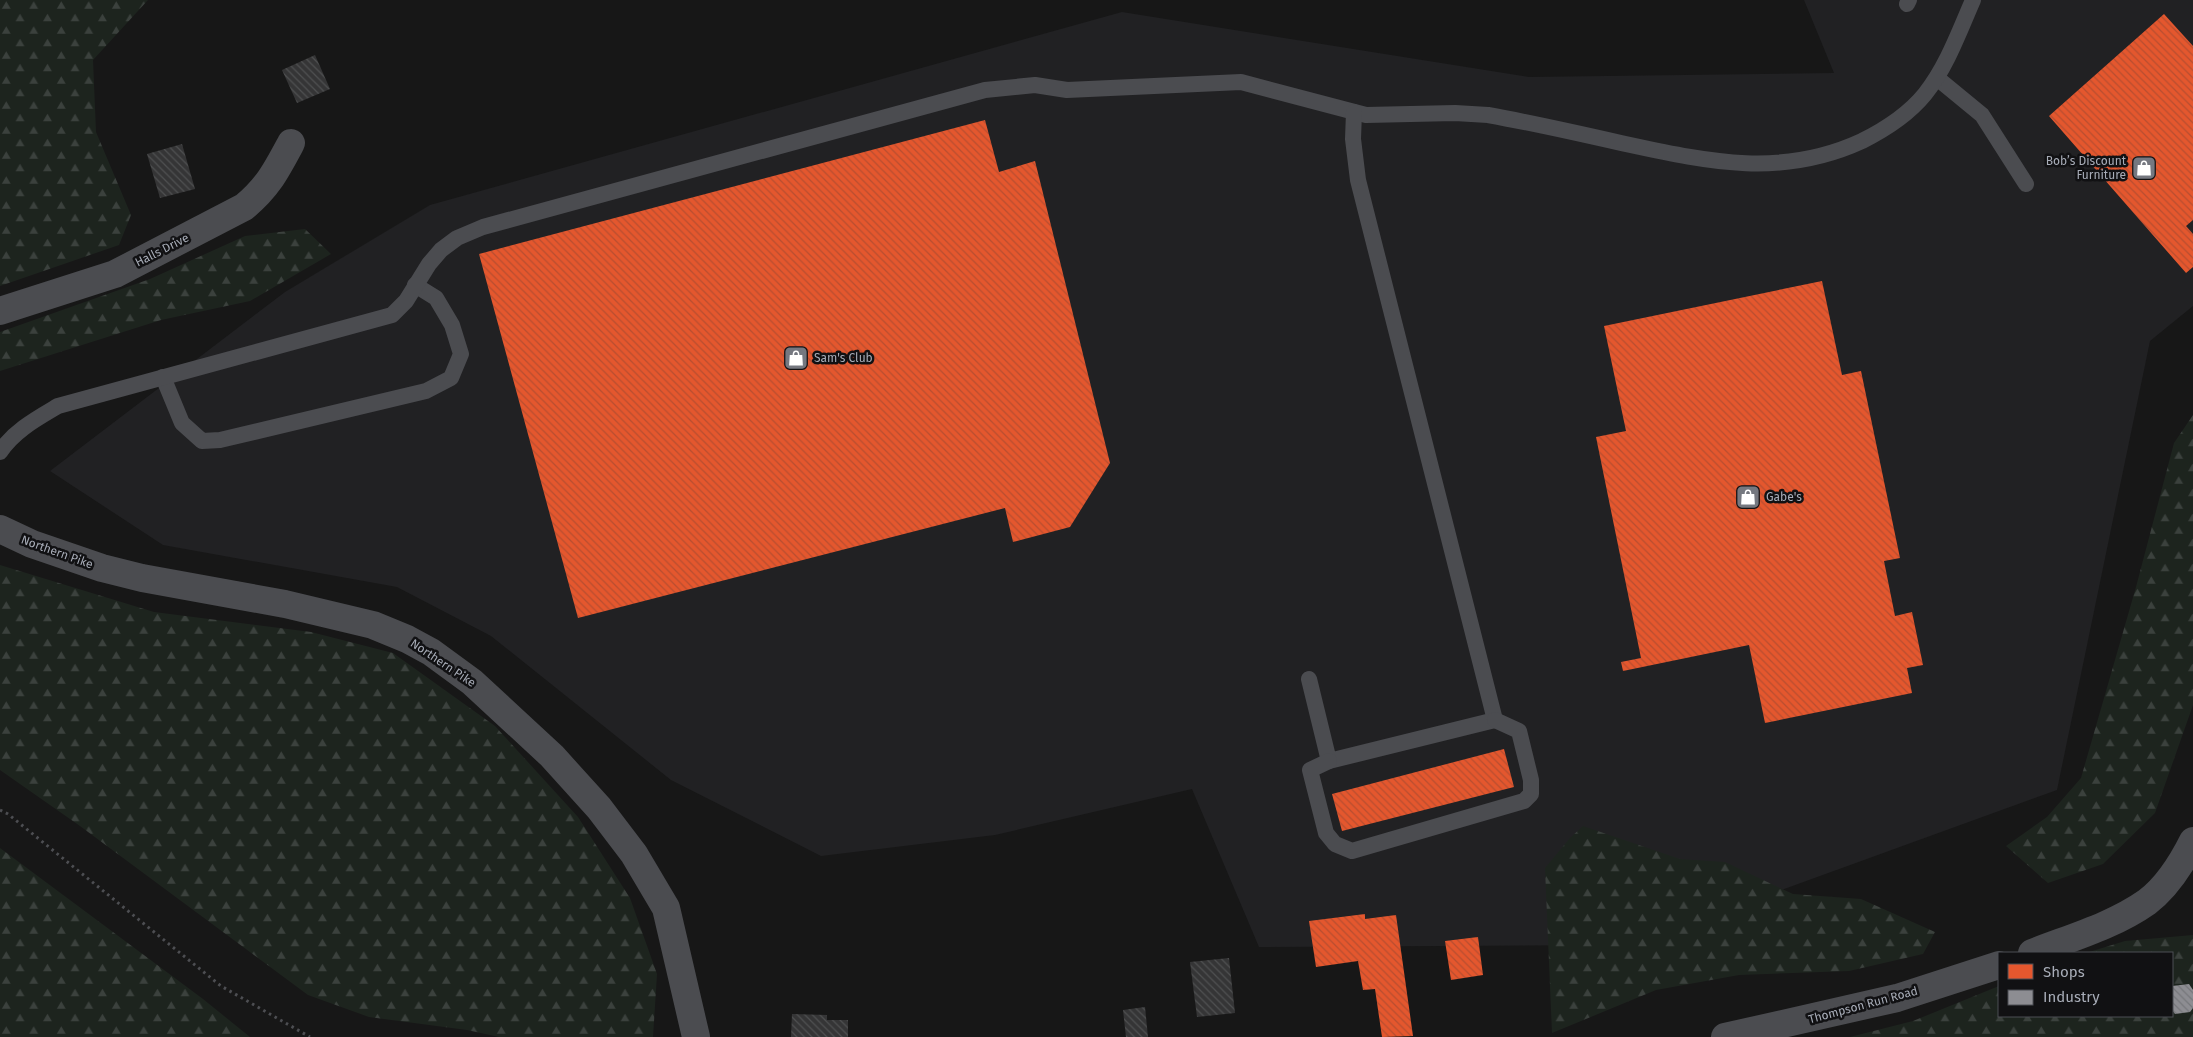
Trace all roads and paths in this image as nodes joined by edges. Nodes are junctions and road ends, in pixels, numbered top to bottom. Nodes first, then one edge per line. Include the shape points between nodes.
1 (1973, 0) edge
2 (1937, 78) junction
3 (1354, 112) junction
4 (291, 143) dead end
5 (2026, 184) dead end
6 (415, 285) junction
7 (0, 311) edge
8 (163, 377) junction
9 (0, 452) edge
10 (0, 529) edge
11 (1309, 679) dead end
12 (1495, 720) junction
13 (1329, 761) junction
14 (0, 810) edge
15 (2193, 841) edge
16 (2035, 952) edge
17 (1998, 965) edge
18 (310, 1037) edge
19 (696, 1037) edge
20 (1725, 1037) edge

1 - 2 lane
2 - 3 lane via 1909,111 1871,136 1828,154 1775,164 1736,164 1692,158 1488,115 1373,116
2 - 5 lane via 1982,116
3 - 6 lane via 1241,82 1067,90 1035,85 985,90 483,227 457,238 441,250
3 - 12 lane via 1353,140 1358,180
4 - 7 street, Halls Drive via 262,192 244,207 115,274
6 - 8 lane via 406,301 392,315
6 - 8 lane via 436,298 452,325 462,354 451,378 426,391 220,440 202,441 182,423
8 - 9 lane via 58,406 28,424
10 - 19 street, Northern Pike via 32,544 102,568 341,616 407,639 431,652 472,682 552,756 599,808 634,854 666,908
11 - 13 lane
12 - 13 lane
12 - 13 lane via 1519,731 1532,780 1531,794 1524,800 1352,851 1334,844 1326,833 1319,806 1310,770
14 - 18 path via 221,986
15 - 16 street via 2171,877 2148,901 2113,921
17 - 20 street, Thompson Run Road via 1897,998

